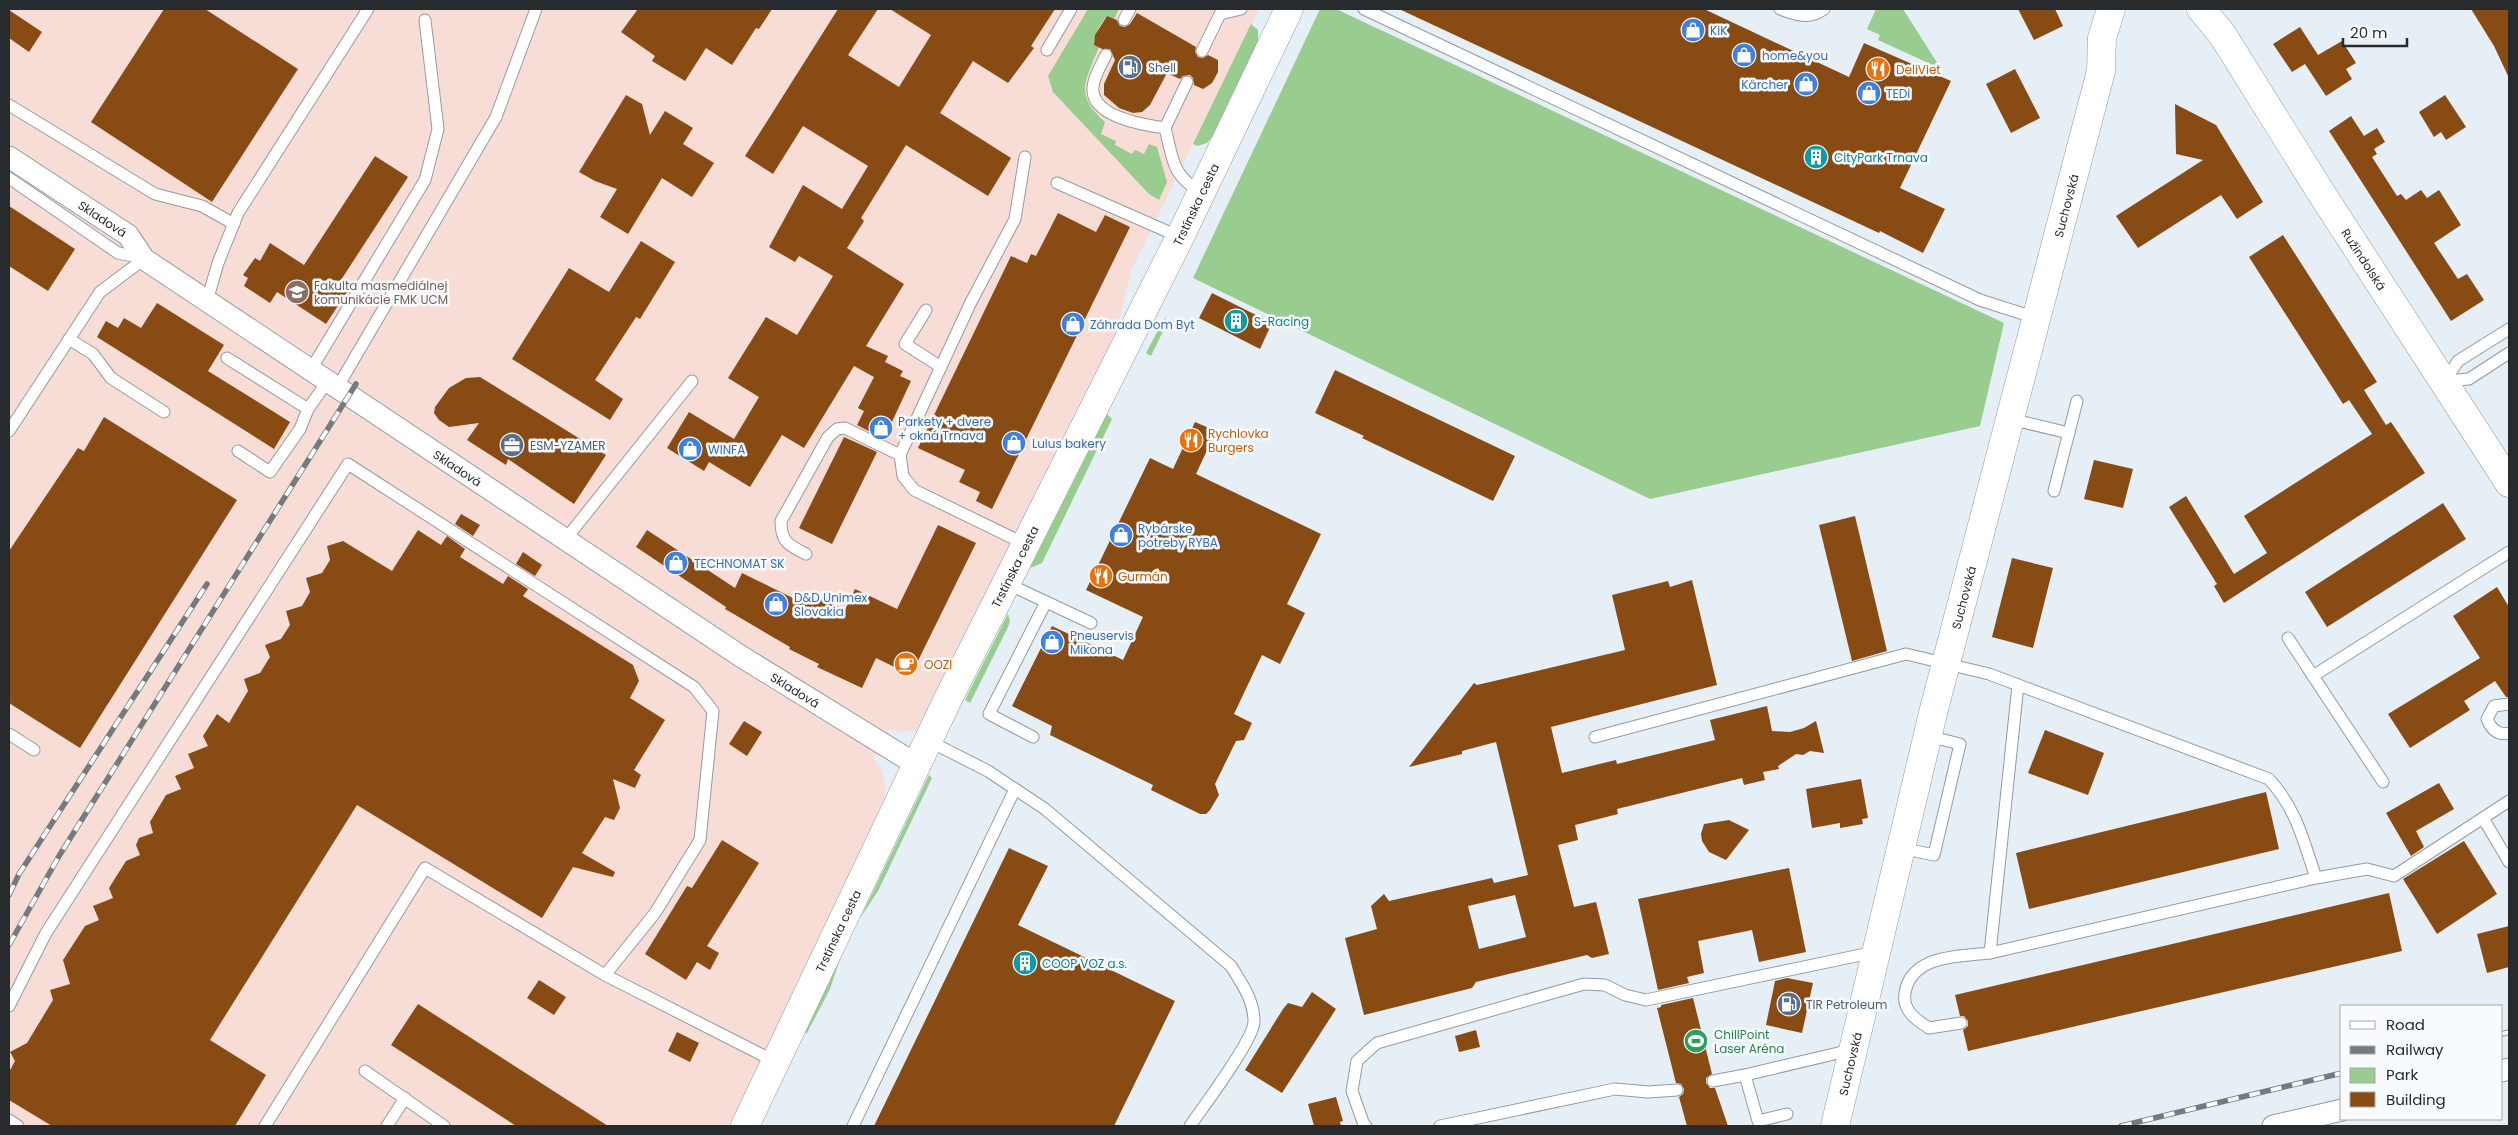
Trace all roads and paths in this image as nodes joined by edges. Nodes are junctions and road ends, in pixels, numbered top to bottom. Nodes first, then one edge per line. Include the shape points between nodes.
1 (368, 9) edge
2 (536, 9) edge
3 (1071, 9) edge
4 (1130, 9) edge
5 (1241, 9) edge
6 (1289, 9) edge
7 (1364, 9) edge
8 (1780, 9) edge
9 (1824, 9) edge
10 (2111, 9) edge
11 (2129, 9) edge
12 (2201, 9) edge
13 (1219, 11) edge
14 (425, 20) dead end
15 (1124, 20) dead end
16 (2218, 21) edge
17 (1047, 50) dead end
18 (1202, 51) dead end
19 (1106, 55) dead end
20 (2101, 71) junction
21 (1187, 82) dead end
22 (9, 105) edge
23 (1165, 128) junction
24 (9, 157) edge
25 (1025, 157) dead end
26 (9, 178) edge
27 (1057, 183) dead end
28 (1202, 192) junction
29 (234, 224) junction
30 (1180, 237) junction
31 (144, 258) junction
32 (207, 301) junction
33 (926, 310) dead end
34 (2036, 318) junction
35 (2509, 329) edge
36 (69, 339) junction
37 (2509, 353) edge
38 (227, 358) dead end
39 (941, 367) junction
40 (325, 380) junction
41 (692, 381) dead end
42 (2445, 381) junction
43 (2077, 401) dead end
44 (308, 409) junction
45 (164, 412) dead end
46 (2010, 419) junction
47 (9, 431) edge
48 (2069, 433) junction
49 (238, 451) dead end
50 (900, 455) junction
51 (2509, 483) edge
52 (2054, 492) dead end
53 (565, 540) junction
54 (1025, 544) junction
55 (2509, 552) edge
56 (806, 554) dead end
57 (1006, 583) junction
58 (1046, 602) junction
59 (1091, 623) dead end
60 (2288, 638) dead end
61 (1947, 663) junction
62 (2314, 676) junction
63 (2018, 685) junction
64 (2509, 704) edge
65 (2509, 733) edge
66 (9, 734) edge
67 (1033, 737) dead end
68 (1595, 737) dead end
69 (928, 740) junction
70 (34, 750) dead end
71 (917, 765) junction
72 (2383, 782) dead end
73 (1015, 789) junction
74 (2509, 801) edge
75 (2482, 818) junction
76 (2509, 862) edge
77 (2316, 878) junction
78 (1877, 952) junction
79 (1990, 953) junction
80 (605, 975) junction
81 (9, 1006) edge
82 (1961, 1022) dead end
83 (1853, 1050) junction
84 (776, 1062) junction
85 (365, 1071) dead end
86 (1745, 1075) junction
87 (1714, 1081) dead end
88 (1677, 1090) dead end
89 (405, 1098) junction
90 (2340, 1110) edge
91 (1787, 1114) dead end
92 (9, 1120) edge
93 (18, 1126) edge
94 (265, 1126) edge
95 (387, 1126) edge
96 (444, 1126) edge
97 (745, 1126) edge
98 (853, 1126) edge
99 (1190, 1126) edge
100 (1366, 1126) edge
101 (1440, 1126) edge
102 (1835, 1126) edge
103 (2273, 1126) edge

1 - 29 lane
2 - 40 lane via 496,117
3 - 17 lane
4 - 15 lane
5 - 13 lane
6 - 28 main road, Trstínska cesta
7 - 34 lane via 1980,300
8 - 9 lane via 1802,16
10 - 20 main road, Suchovská via 2102,38
11 - 20 main road, Suchovská via 2116,45
12 - 16 main road, Ružindolská
13 - 18 lane
14 - 40 lane via 438,129 425,180
16 - 42 main road, Ružindolská via 2320,191
19 - 23 lane via 1092,88 1096,102 1108,112 1134,124
20 - 34 main road, Suchovská
21 - 23 lane
22 - 29 lane via 155,194 202,206
23 - 28 lane via 1176,169 1186,183
24 - 31 street, Skladová via 128,235
25 - 39 lane via 1015,219
26 - 31 lane via 118,253
27 - 30 lane
28 - 30 main road, Trstínska cesta
29 - 32 lane
30 - 54 main road, Trstínska cesta
31 - 32 street, Skladová
31 - 36 lane via 100,292
32 - 40 street, Skladová
33 - 39 lane via 905,344
34 - 46 main road, Suchovská
35 - 42 lane via 2458,361
36 - 45 lane via 93,354 111,378
36 - 47 lane
37 - 42 lane via 2468,379
38 - 44 lane
39 - 50 lane
40 - 44 lane
40 - 53 street, Skladová
41 - 53 lane
42 - 51 main road, Ružindolská
43 - 48 lane
44 - 49 lane via 300,429 270,472
46 - 48 lane
46 - 61 main road, Suchovská
48 - 52 lane
50 - 54 lane via 903,476 914,490
50 - 56 lane via 846,428 837,429 828,437 781,520 781,534 789,546
53 - 71 street, Skladová via 742,657
54 - 57 main road, Trstínska cesta
55 - 62 lane
57 - 58 lane
57 - 69 main road, Trstínska cesta
58 - 59 lane
58 - 67 lane via 989,714
60 - 62 lane
61 - 63 lane
61 - 68 lane via 1906,654
61 - 78 main road, Suchovská
62 - 72 lane
63 - 77 lane via 2269,779 2294,812
63 - 79 lane
64 - 65 lane via 2494,706 2488,719 2495,732
66 - 70 lane
69 - 71 main road, Trstínska cesta
69 - 73 lane
71 - 84 main road, Trstínska cesta
73 - 98 lane
73 - 99 lane via 1045,809 1231,966 1250,996 1254,1023 1246,1042
74 - 75 lane
75 - 76 lane
75 - 77 lane via 2394,876 2367,869
77 - 79 lane
78 - 83 main road, Suchovská
78 - 100 lane via 1646,1000 1625,995 1605,985 1584,984 1378,1044 1357,1061 1352,1091
79 - 82 lane via 1944,958 1922,965 1907,980 1903,1000 1913,1018 1929,1028
80 - 81 lane via 655,913 700,840 713,711 694,687 348,464 46,933
80 - 84 lane
80 - 94 lane via 425,868
83 - 86 lane
83 - 102 main road, Suchovská
84 - 97 main road, Trstínska cesta
85 - 89 lane
86 - 87 lane
86 - 91 lane via 1758,1121
88 - 101 lane via 1615,1089
89 - 95 lane
89 - 96 lane
90 - 103 street
92 - 93 lane

